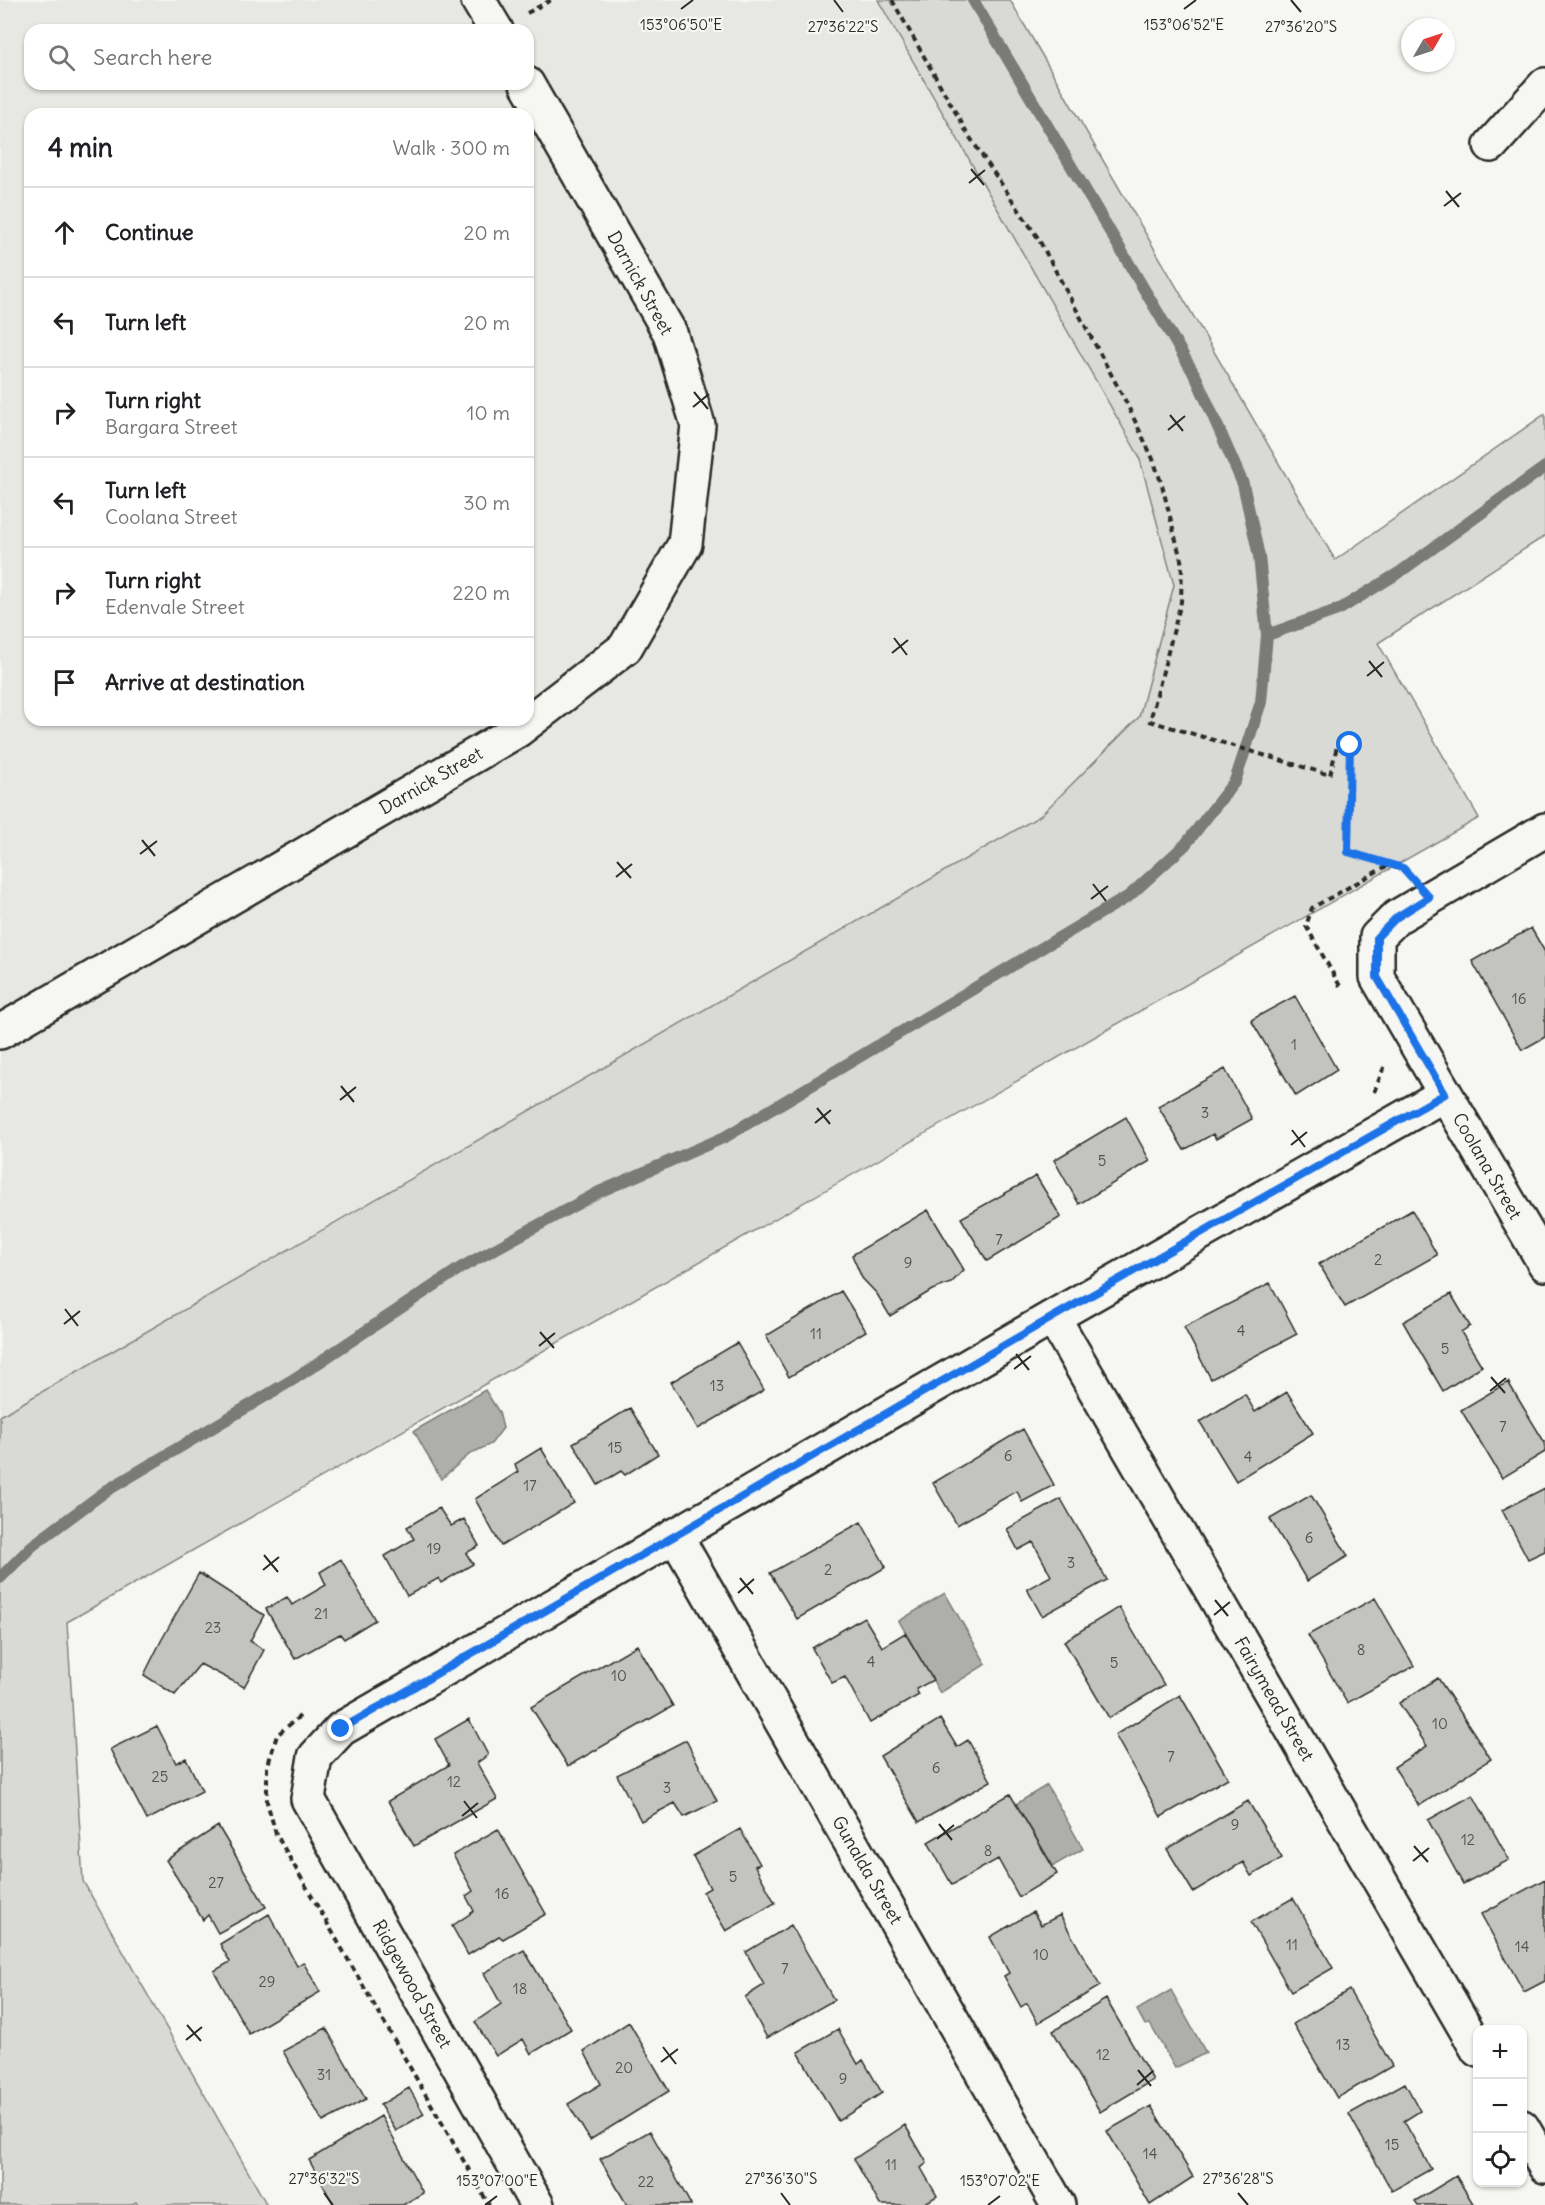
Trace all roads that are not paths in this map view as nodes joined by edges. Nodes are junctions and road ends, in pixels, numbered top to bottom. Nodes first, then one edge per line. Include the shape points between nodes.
1 (478, 0) edge
2 (492, 24) edge
3 (1545, 85) edge
4 (530, 90) edge
5 (1491, 146) dead end
6 (534, 718) edge
7 (523, 726) edge
8 (1545, 830) edge
9 (0, 1032) edge
10 (1445, 1094) junction
11 (1545, 1264) edge
12 (1053, 1317) junction
13 (675, 1535) junction
14 (1473, 2041) edge
15 (1526, 2133) edge
16 (1545, 2166) edge
17 (537, 2205) edge
18 (1058, 2205) edge

1 - 2 street
3 - 5 street
4 - 6 street, Darnick Street via 670,333 698,425 685,544 625,648
7 - 9 street, Darnick Street
8 - 10 street, Coolana Street via 1397,917 1377,937 1377,977
10 - 11 street, Coolana Street
10 - 12 street
12 - 13 street
12 - 14 street, Fairymead Street
13 - 17 street, Ridgewood Street via 341,1729 315,1757 308,1799
13 - 18 street, Gunalda Street
15 - 16 street

